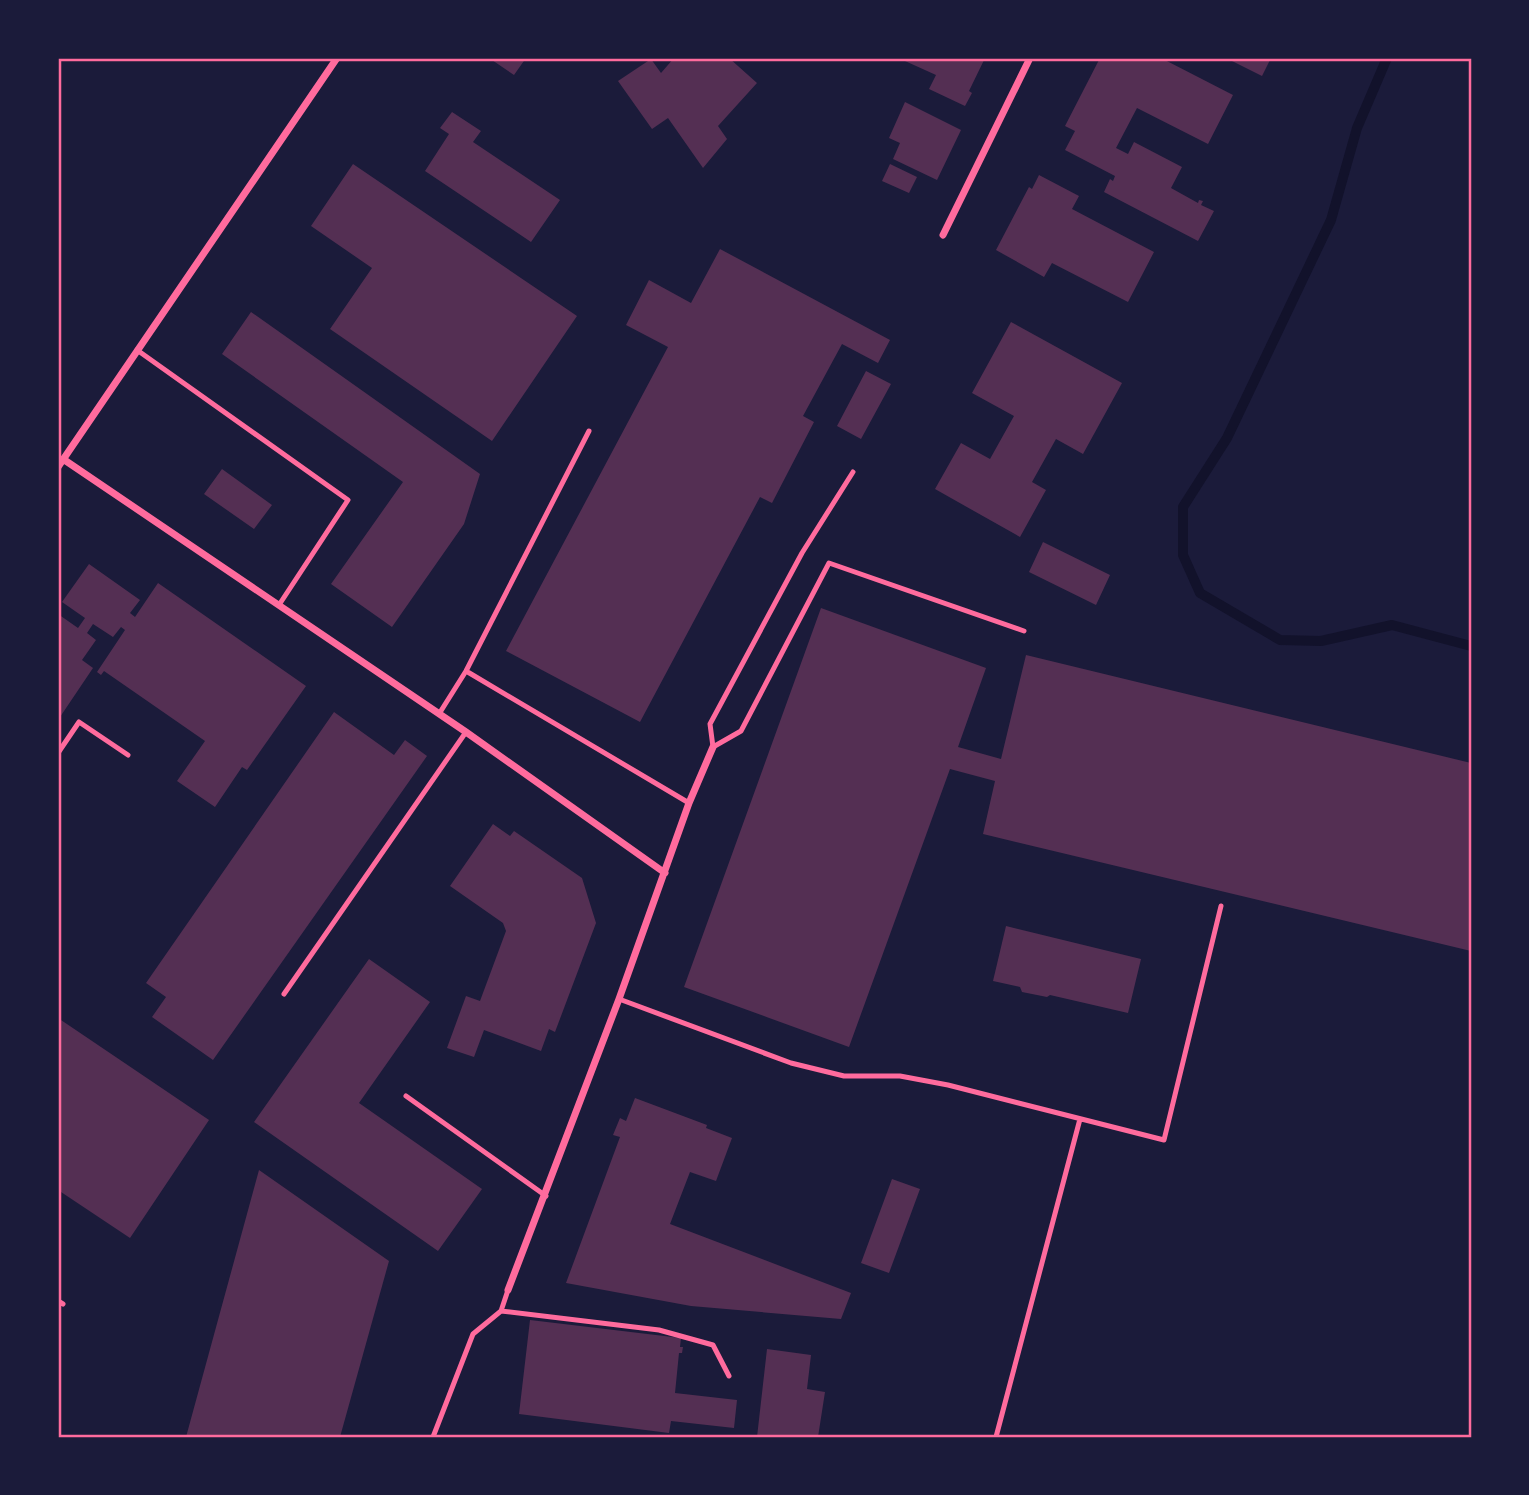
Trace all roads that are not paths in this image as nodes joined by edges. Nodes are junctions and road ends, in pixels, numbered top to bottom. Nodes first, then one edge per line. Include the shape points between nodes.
1 (337, 58) edge
2 (1031, 58) edge
3 (943, 235) dead end
4 (136, 350) junction
5 (589, 431) dead end
6 (63, 459) junction
7 (58, 467) edge
8 (853, 472) dead end
9 (279, 605) junction
10 (1024, 631) dead end
11 (466, 671) junction
12 (439, 714) junction
13 (466, 732) junction
14 (713, 747) junction
15 (58, 753) edge
16 (128, 755) dead end
17 (690, 803) junction
18 (665, 873) junction
19 (1221, 906) dead end
20 (284, 994) dead end
21 (619, 999) junction
22 (406, 1096) dead end
23 (1080, 1119) junction
24 (546, 1196) junction
25 (508, 1290) joint
26 (500, 1311) junction
27 (729, 1376) dead end
28 (433, 1437) edge
29 (996, 1437) edge

1 - 4 street
2 - 3 street
4 - 6 street
4 - 9 lane via 348,500
5 - 11 lane
6 - 7 street
6 - 9 street
8 - 14 lane via 802,553 710,724
9 - 12 street
10 - 14 lane via 829,563 741,731
11 - 12 lane
11 - 17 lane
12 - 13 street
13 - 18 street
13 - 20 lane
14 - 17 street
15 - 16 lane via 79,722
17 - 18 street
18 - 21 street
19 - 23 lane via 1164,1140
21 - 23 lane via 791,1063 844,1076 900,1076 947,1085
21 - 24 street
22 - 24 lane
23 - 29 lane
24 - 25 street
25 - 26 lane
26 - 27 lane via 659,1330 713,1345
26 - 28 lane via 473,1334

